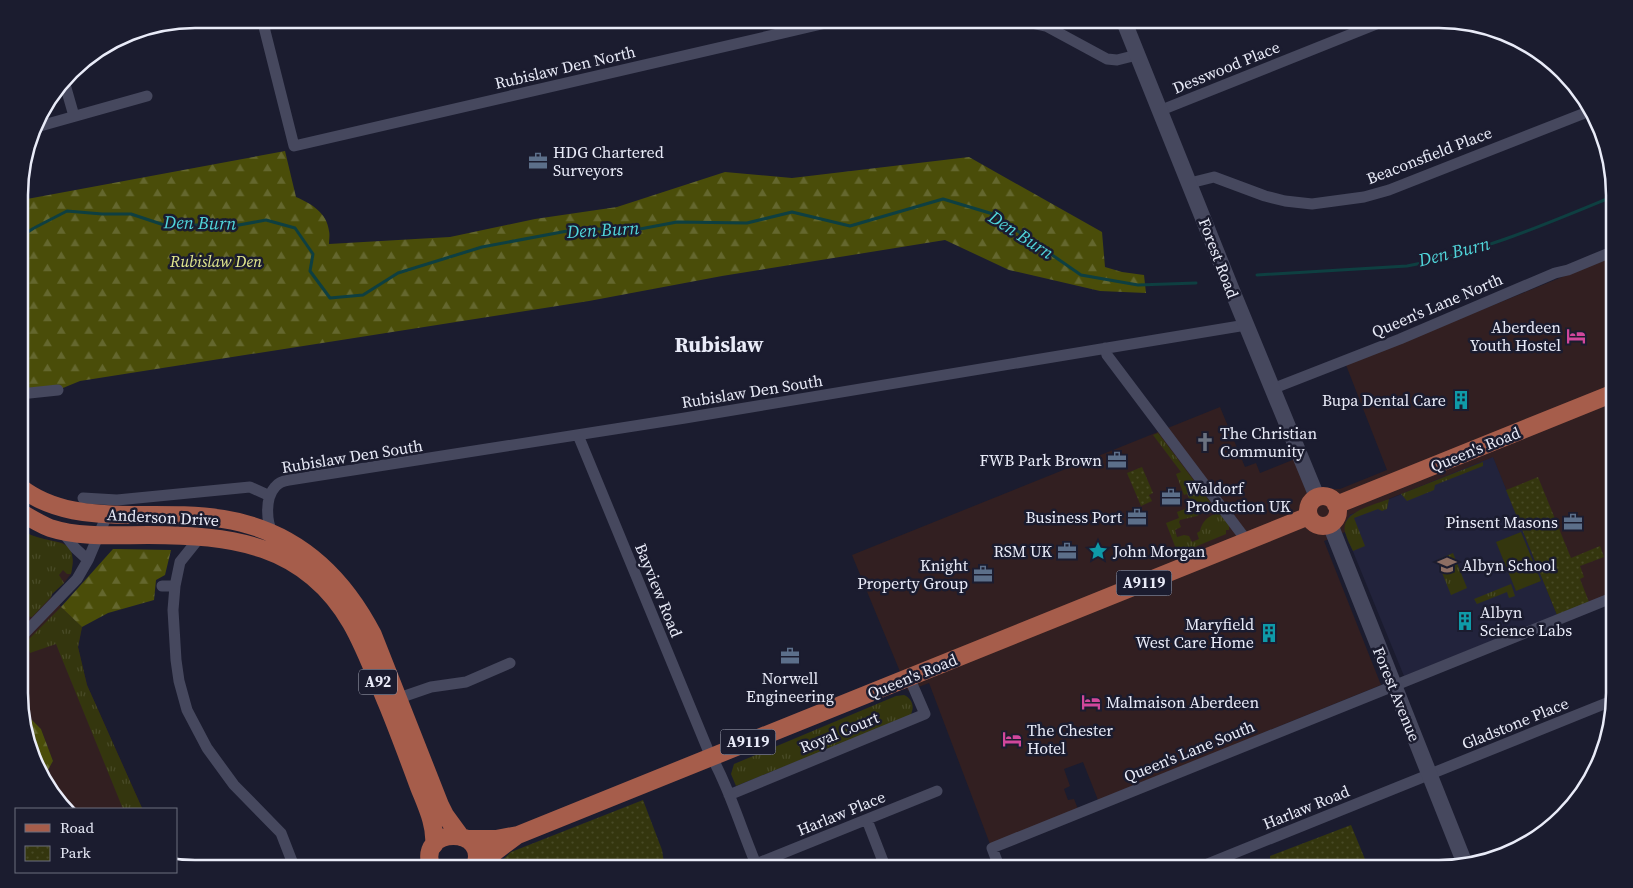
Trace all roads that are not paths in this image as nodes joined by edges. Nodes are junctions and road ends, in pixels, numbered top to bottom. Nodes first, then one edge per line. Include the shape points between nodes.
1 (264, 28) edge
2 (804, 28) edge
3 (1050, 28) edge
4 (1126, 28) edge
5 (1366, 28) edge
6 (1137, 55) junction
7 (66, 88) edge
8 (148, 96) dead end
9 (1159, 111) junction
10 (1584, 113) edge
11 (74, 116) junction
12 (43, 125) edge
13 (1190, 183) junction
14 (1605, 255) edge
15 (1246, 325) junction
16 (1105, 348) junction
17 (1272, 389) junction
18 (58, 390) dead end
19 (28, 393) edge
20 (1605, 397) edge
21 (578, 435) junction
22 (28, 491) edge
23 (270, 496) junction
24 (1317, 497) junction
25 (83, 498) dead end
26 (28, 504) edge
27 (1336, 505) junction
28 (107, 515) junction
29 (28, 516) edge
30 (1309, 516) junction
31 (1330, 524) junction
32 (62, 531) junction
33 (272, 534) junction
34 (99, 535) junction
35 (200, 537) junction
36 (1247, 541) junction
37 (88, 560) junction
38 (162, 586) dead end
39 (175, 586) junction
40 (1605, 601) edge
41 (28, 630) edge
42 (510, 663) dead end
43 (909, 677) junction
44 (1393, 687) junction
45 (399, 698) junction
46 (1605, 704) edge
47 (712, 757) junction
48 (1429, 775) junction
49 (937, 791) dead end
50 (729, 795) junction
51 (867, 820) junction
52 (516, 836) junction
53 (464, 838) junction
54 (1463, 858) edge
55 (292, 860) edge
56 (429, 860) edge
57 (430, 860) edge
58 (476, 860) edge
59 (485, 860) edge
60 (755, 860) edge
61 (771, 860) edge
62 (883, 860) edge
63 (997, 860) edge
64 (1217, 860) edge

1 - 2 street, Rubislaw Den North via 294,146
3 - 6 street via 1107,59
4 - 6 street, Forest Road
5 - 9 street, Desswood Place
6 - 9 street, Forest Road
7 - 11 street
8 - 11 street
9 - 13 street, Forest Road
10 - 13 street, Beaconsfield Place via 1364,197 1312,204 1265,196 1214,177
11 - 12 street
13 - 15 street, Forest Road
14 - 17 street, Queen's Lane North
15 - 16 street, Rubislaw Den South
15 - 17 street, Forest Road
16 - 21 street, Rubislaw Den South
16 - 36 street via 1107,355
17 - 24 street, Forest Road
18 - 19 street
20 - 27 main road, Queen's Road
21 - 23 street, Rubislaw Den South via 289,480 272,489
21 - 47 street, Bayview Road
22 - 28 main road, Anderson Drive / A92 via 71,510
23 - 25 street, Rubislaw Den South via 250,487 117,500
23 - 33 street, Rubislaw Den South via 268,525
24 - 27 main road via 1330,498
24 - 30 main road via 1309,505
26 - 34 main road, Anderson Drive via 82,524
27 - 31 main road via 1336,518
28 - 33 main road, Anderson Drive / A92 via 215,518
28 - 34 street
29 - 32 main road, Anderson Drive / A92
30 - 31 main road via 1318,525
30 - 36 main road, Queen's Road / A9119
31 - 44 street, Forest Avenue
32 - 34 main road, Anderson Drive / A92
32 - 37 street
33 - 45 main road, Anderson Drive / A92 via 317,562 352,598 373,635
34 - 35 main road, Anderson Drive / A92
34 - 37 street
35 - 39 street via 180,562
35 - 56 main road, Anderson Drive / A92 via 247,544 278,554 291,560 334,597 360,640 400,734 434,828
36 - 43 main road, Queen's Road / A9119
37 - 41 street via 76,579
38 - 39 street
39 - 55 street via 176,660 187,710 207,748 234,785 281,832
40 - 44 street, Queen's Lane South
42 - 45 street via 466,682 431,687
43 - 47 main road, Queen's Road / A9119
43 - 50 street, Royal Court via 925,714
44 - 48 street, Forest Avenue
44 - 63 street, Queen's Lane South via 992,848
45 - 53 main road, Anderson Drive / A92 via 440,805
46 - 48 street, Gladstone Place
47 - 50 street, Bayview Road
47 - 52 main road, Queen's Road / A9119
48 - 54 street, Forest Avenue
48 - 64 street, Harlaw Road
49 - 51 street, Harlaw Place
50 - 60 street, Bayview Road
51 - 61 street, Harlaw Place
51 - 62 street
52 - 53 main road, Queen's Road / A9119
52 - 59 main road, Queen's Road / A9119
53 - 57 main road, A92 via 446,836
53 - 58 main road, A92 via 474,848

